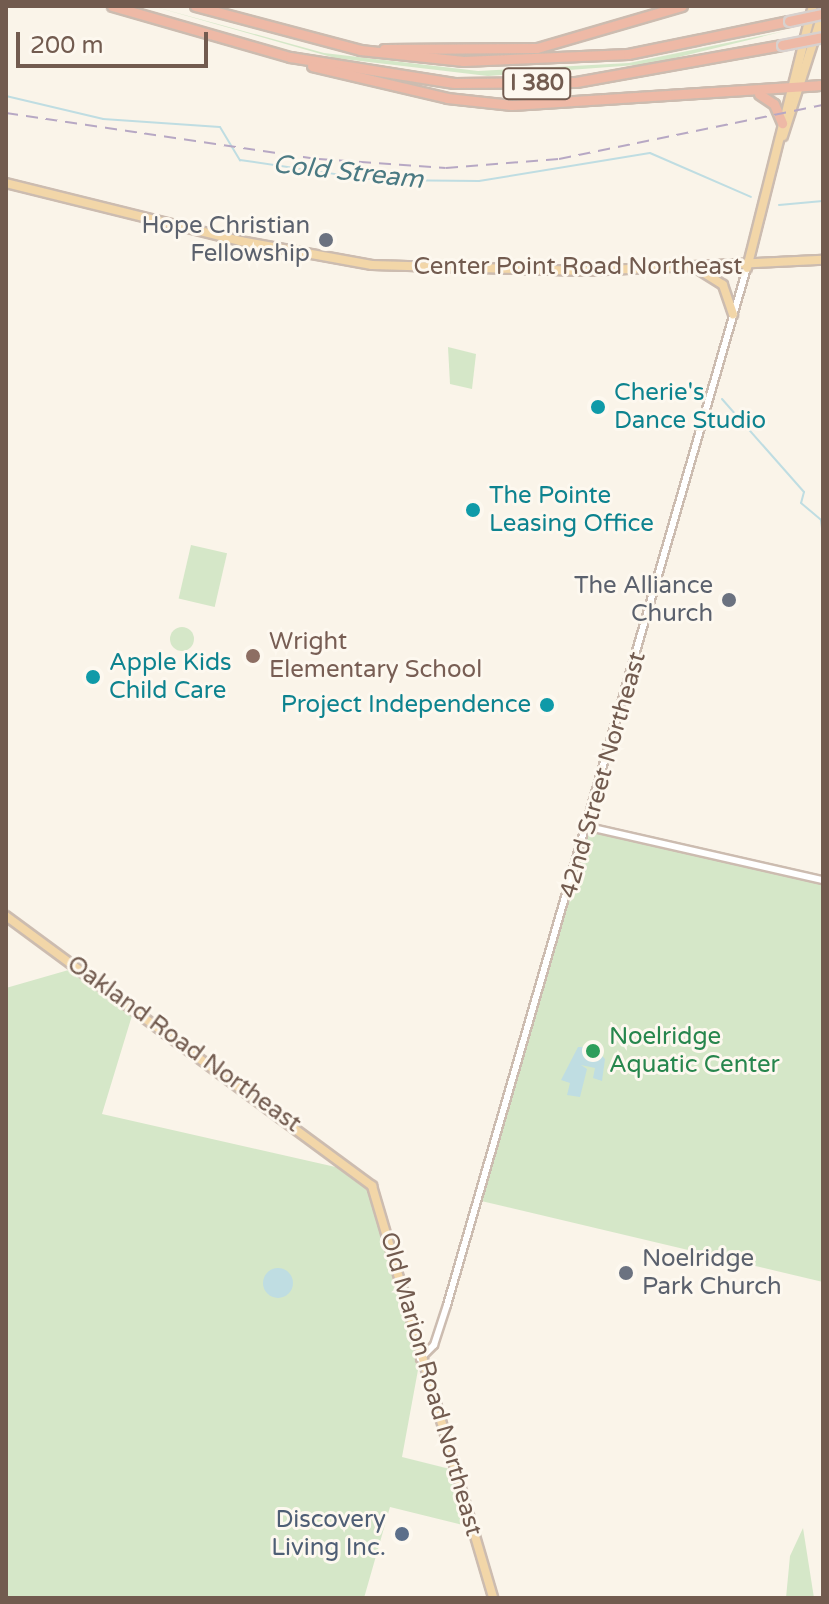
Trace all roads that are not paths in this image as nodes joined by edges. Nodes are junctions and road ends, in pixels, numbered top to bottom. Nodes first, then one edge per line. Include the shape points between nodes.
1 (112, 6) edge
2 (195, 6) edge
3 (209, 6) edge
4 (682, 6) edge
5 (813, 6) edge
6 (823, 13) edge
7 (227, 15) junction
8 (823, 37) edge
9 (360, 50) junction
10 (290, 57) junction
11 (823, 85) edge
12 (802, 88) junction
13 (791, 90) junction
14 (751, 92) junction
15 (782, 123) junction
16 (783, 136) junction
17 (6, 183) edge
18 (823, 260) edge
19 (747, 268) junction
20 (696, 269) junction
21 (733, 314) junction
22 (589, 827) junction
23 (823, 880) edge
24 (6, 916) edge
25 (362, 1173) joint
26 (420, 1359) junction
27 (493, 1598) edge

1 - 10 highway, I 380
2 - 7 highway, I 380
3 - 7 highway
4 - 9 highway via 537,48
5 - 13 main road, 42nd Street Northeast
6 - 9 highway, I 380, bridge via 580,59 463,61
6 - 12 main road, 42nd Street Northeast
7 - 9 highway, I 380
8 - 10 highway, I 380, bridge via 576,82 488,85 397,78
10 - 14 highway via 362,81 512,105
11 - 12 highway
12 - 13 highway
12 - 16 main road, 42nd Street Northeast
13 - 14 highway
13 - 15 main road, 42nd Street Northeast
14 - 15 highway via 770,100
15 - 16 main road, 42nd Street Northeast
16 - 19 main road, 42nd Street Northeast
17 - 20 main road, Center Point Road Northeast via 326,259 450,271
18 - 19 main road, Center Point Road Northeast
19 - 20 main road, Center Point Road Northeast
19 - 21 street, 42nd Street Northeast
20 - 21 main road via 723,285
21 - 22 street, 42nd Street Northeast
22 - 23 street
22 - 26 street, 42nd Street Northeast via 438,1335
24 - 25 main road, Oakland Road Northeast
25 - 26 main road, Old Marion Road Northeast via 381,1208
26 - 27 main road, Old Marion Road Northeast

